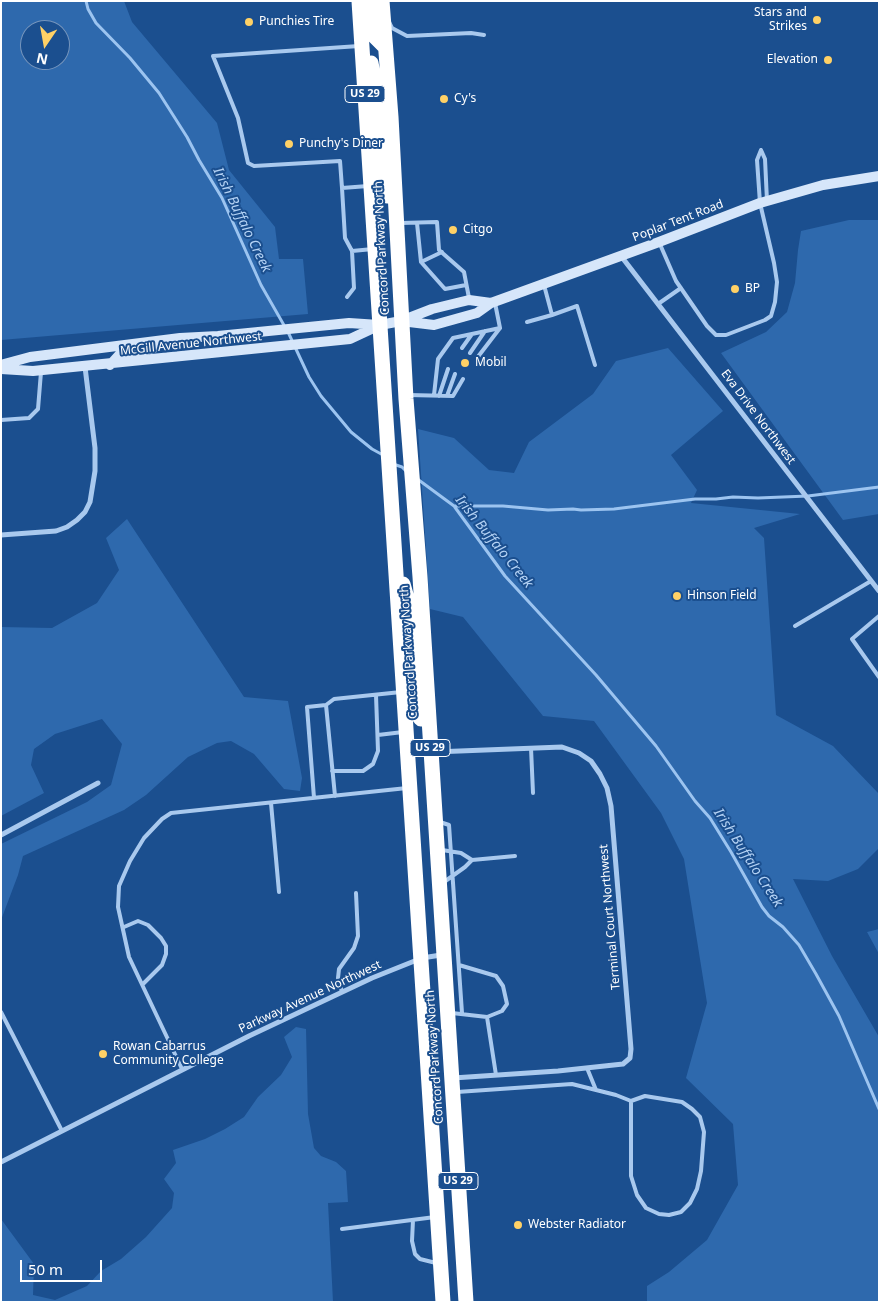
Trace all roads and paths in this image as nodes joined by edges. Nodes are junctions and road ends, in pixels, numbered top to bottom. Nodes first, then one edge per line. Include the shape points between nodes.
1 (359, 1) edge
2 (368, 1) edge
3 (382, 6) edge
4 (484, 35) dead end
5 (362, 46) junction
6 (385, 47) junction
7 (879, 176) edge
8 (371, 186) junction
9 (342, 188) junction
10 (763, 202) junction
11 (395, 221) junction
12 (418, 223) junction
13 (659, 242) junction
14 (375, 249) junction
15 (352, 251) junction
16 (442, 252) junction
17 (621, 256) junction
18 (421, 262) junction
19 (543, 284) junction
20 (466, 285) junction
21 (681, 288) junction
22 (347, 297) dead end
23 (469, 300) junction
24 (492, 302) junction
25 (658, 304) junction
26 (552, 315) junction
27 (401, 321) junction
28 (527, 322) dead end
29 (380, 325) junction
30 (500, 328) junction
31 (485, 331) junction
32 (472, 334) junction
33 (218, 336) junction
34 (462, 348) dead end
35 (470, 354) dead end
36 (477, 358) dead end
37 (596, 364) dead end
38 (1, 365) edge
39 (110, 365) junction
40 (84, 367) junction
41 (1, 369) edge
42 (448, 369) dead end
43 (41, 370) junction
44 (455, 374) dead end
45 (463, 379) dead end
46 (406, 394) junction
47 (434, 396) junction
48 (440, 396) junction
49 (447, 396) junction
50 (1, 420) edge
51 (1, 534) edge
52 (394, 549) junction
53 (871, 581) junction
54 (879, 591) edge
55 (879, 616) edge
56 (795, 626) dead end
57 (879, 677) edge
58 (404, 692) junction
59 (376, 695) junction
60 (326, 705) junction
61 (428, 720) junction
62 (406, 731) junction
63 (378, 735) junction
64 (531, 748) junction
65 (431, 752) junction
66 (332, 771) junction
67 (98, 783) dead end
68 (410, 787) junction
69 (533, 793) dead end
70 (334, 796) junction
71 (314, 798) junction
72 (272, 803) junction
73 (1, 835) edge
74 (444, 850) junction
75 (515, 856) dead end
76 (472, 860) junction
77 (446, 881) junction
78 (280, 892) dead end
79 (356, 893) dead end
80 (124, 927) junction
81 (448, 957) junction
82 (422, 958) junction
83 (459, 965) junction
84 (143, 984) junction
85 (342, 992) junction
86 (1, 1012) edge
87 (455, 1013) junction
88 (487, 1017) junction
89 (587, 1068) junction
90 (182, 1069) junction
91 (496, 1075) junction
92 (452, 1085) junction
93 (596, 1090) junction
94 (631, 1100) junction
95 (62, 1131) junction
96 (1, 1162) edge
97 (437, 1216) junction
98 (413, 1220) junction
99 (342, 1229) dead end
100 (440, 1264) junction
101 (443, 1302) edge
102 (466, 1302) edge

1 - 5 highway, Concord Parkway North / US 29
2 - 6 highway via 373,35
3 - 4 lane via 392,28 407,36 471,32
3 - 6 highway, Concord Parkway North / US 29
5 - 8 highway, Concord Parkway North / US 29
5 - 9 lane via 213,56 238,118 248,163 254,166 340,161
5 - 11 highway via 371,63 376,89 383,185
6 - 11 highway, Concord Parkway North / US 29
7 - 10 main road, Poplar Tent Road via 822,185
8 - 9 lane
8 - 14 highway, Concord Parkway North / US 29
9 - 15 lane via 345,238
10 - 10 lane via 765,159 761,150 757,160
10 - 13 main road, Poplar Tent Road
10 - 21 lane via 777,282 771,316 726,335 716,335
11 - 12 lane
11 - 27 highway, Concord Parkway North / US 29
12 - 16 lane via 437,222 439,250
12 - 18 lane
13 - 17 main road, Poplar Tent Road
13 - 21 lane
14 - 15 lane
14 - 29 highway, Concord Parkway North / US 29
15 - 22 lane via 354,288
16 - 18 lane
16 - 20 lane via 464,272
17 - 19 main road, Poplar Tent Road
17 - 25 street, Eva Drive Northwest
18 - 20 lane via 445,289
19 - 24 main road, Poplar Tent Road
19 - 26 lane
20 - 23 lane
21 - 25 lane
23 - 24 main road, Poplar Tent Road
23 - 27 main road, Poplar Tent Road
24 - 27 main road, Poplar Tent Road via 477,313 434,325
24 - 30 lane
25 - 53 street, Eva Drive Northwest
26 - 28 lane
26 - 37 lane via 577,306
27 - 29 main road, McGill Avenue Northwest
27 - 46 highway, Concord Parkway North / US 29
29 - 33 main road, McGill Avenue Northwest via 349,323
29 - 39 main road, McGill Avenue Northwest via 350,339
29 - 52 highway, Concord Parkway North / US 29
30 - 31 lane
30 - 36 lane
31 - 32 lane
31 - 35 lane
32 - 34 lane
32 - 47 lane via 453,338 438,360
33 - 38 main road, McGill Avenue Northwest via 30,357
33 - 39 main road via 120,354
39 - 40 main road, McGill Avenue Northwest
40 - 43 main road, McGill Avenue Northwest
40 - 51 street via 95,470 90,502 77,520 56,531
41 - 43 main road, McGill Avenue Northwest
42 - 48 lane
43 - 50 lane via 38,409 29,418
44 - 49 lane
45 - 49 lane via 453,396
46 - 47 lane
46 - 61 highway, Concord Parkway North / US 29
47 - 48 lane
48 - 49 lane
52 - 58 highway, Concord Parkway North / US 29
52 - 61 highway via 409,605 417,714
53 - 54 street, Eva Drive Northwest
53 - 56 lane
55 - 57 lane via 852,639
58 - 59 lane
58 - 62 highway, Concord Parkway North / US 29
59 - 60 lane via 334,699
59 - 63 lane
60 - 66 lane
60 - 71 lane via 307,707
61 - 65 highway, Concord Parkway North / US 29
62 - 63 lane
62 - 68 highway, Concord Parkway North / US 29
63 - 66 lane via 374,764 363,771
64 - 65 street, Terminal Court Northwest
64 - 69 lane
64 - 89 street, Terminal Court Northwest via 562,747 591,761 607,788 611,806 631,1049 630,1058 623,1064
65 - 74 highway, Concord Parkway North / US 29 via 435,822
66 - 70 lane
67 - 73 street
68 - 70 lane
68 - 82 highway, Concord Parkway North / US 29
70 - 71 lane
71 - 72 lane
72 - 78 lane
72 - 80 lane via 171,813 162,818 144,838 119,886 118,907
74 - 76 lane via 461,853
74 - 77 highway, Concord Parkway North / US 29
75 - 76 lane
76 - 77 lane
77 - 81 highway, Concord Parkway North / US 29
79 - 85 lane via 358,936 354,948 339,969
80 - 84 lane via 129,957
80 - 84 lane via 138,921 148,925 166,946 162,965
81 - 82 street, Parkway Avenue Northwest
81 - 83 lane
81 - 87 highway, Concord Parkway North / US 29
82 - 85 street, Parkway Avenue Northwest
82 - 97 highway, Concord Parkway North / US 29
83 - 87 lane
83 - 88 lane via 496,976 501,981 507,1004 502,1011
84 - 90 lane
85 - 90 street, Parkway Avenue Northwest
86 - 95 lane
87 - 88 lane
87 - 92 highway, Concord Parkway North / US 29
88 - 91 lane
89 - 91 street, Terminal Court Northwest
89 - 93 lane
90 - 95 street, Parkway Avenue Northwest
91 - 92 street, Terminal Court Northwest
92 - 93 lane via 572,1084
92 - 102 highway, Concord Parkway North / US 29
93 - 94 lane
94 - 94 lane via 631,1176 637,1195 646,1208 658,1214 682,1212 698,1189 704,1132 700,1118 682,1102 645,1096
95 - 96 street, Parkway Avenue Northwest
97 - 98 lane
97 - 100 highway, Concord Parkway North / US 29
98 - 99 lane
98 - 100 lane via 415,1254 420,1259
100 - 101 highway, Concord Parkway North / US 29

